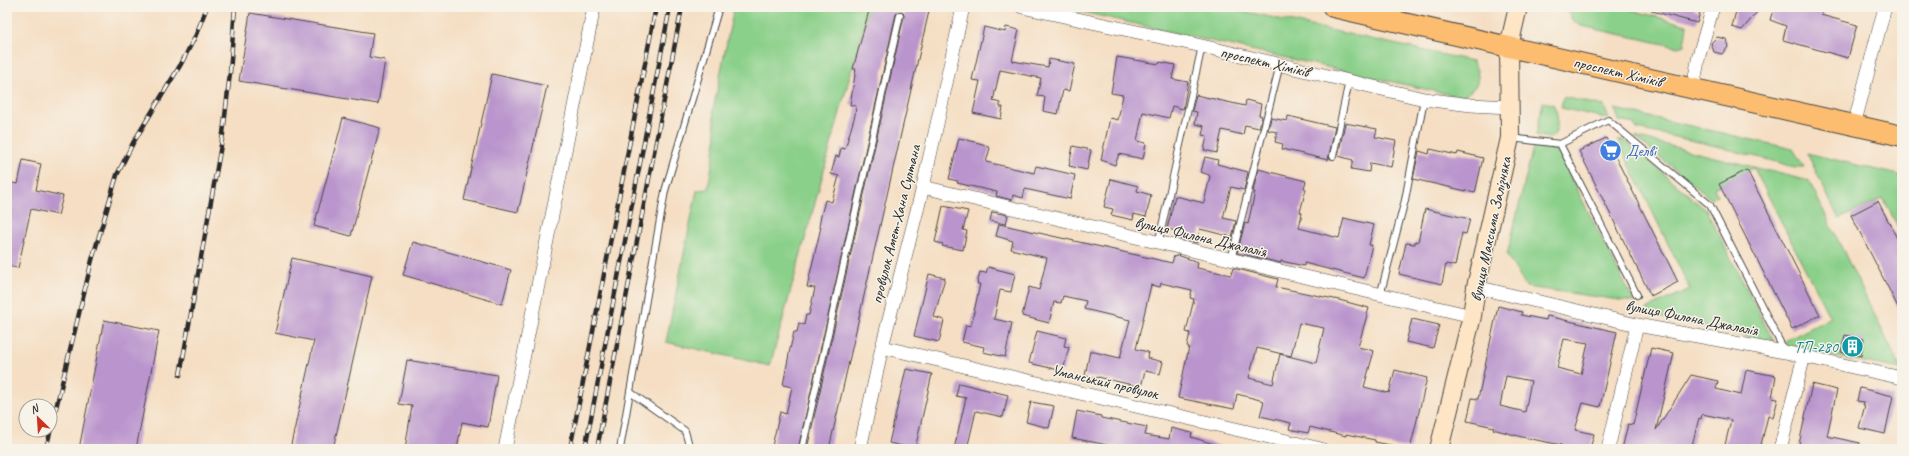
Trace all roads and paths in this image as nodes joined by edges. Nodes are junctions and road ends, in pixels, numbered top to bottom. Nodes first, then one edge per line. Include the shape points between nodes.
1 (594, 7) edge
2 (718, 7) edge
3 (963, 7) edge
4 (1022, 7) edge
5 (1333, 7) edge
6 (1518, 7) edge
7 (1713, 7) edge
8 (1886, 7) edge
9 (900, 16) dead end
10 (1202, 46) junction
11 (1509, 46) junction
12 (1280, 64) junction
13 (1349, 81) junction
14 (1693, 88) junction
15 (1424, 99) junction
16 (1509, 107) junction
17 (1854, 125) junction
18 (1902, 136) edge
19 (1510, 138) junction
20 (1560, 144) junction
21 (1333, 156) dead end
22 (923, 187) junction
23 (1158, 244) junction
24 (1231, 260) junction
25 (1476, 287) junction
26 (1637, 295) dead end
27 (1380, 296) junction
28 (1472, 316) junction
29 (1637, 325) junction
30 (882, 347) junction
31 (1785, 352) junction
32 (1804, 356) junction
33 (1902, 378) edge
34 (630, 392) junction
35 (505, 449) edge
36 (620, 449) edge
37 (690, 449) edge
38 (802, 449) edge
39 (860, 449) edge
40 (1321, 449) edge
41 (1439, 449) edge
42 (1608, 449) edge
43 (1780, 449) edge

1 - 35 street
2 - 34 lane via 665,191
3 - 22 street, провулок Амет-Хана Султана
4 - 10 street, проспект Хіміків
5 - 11 main road, проспект Хіміків
6 - 11 street, вулиця Максима Залізняка
7 - 14 street via 1699,55
8 - 17 street
9 - 38 lane
10 - 12 street, проспект Хіміків
10 - 23 lane
11 - 14 main road, проспект Хіміків
11 - 16 street, вулиця Максима Залізняка
12 - 13 street, проспект Хіміків
12 - 24 lane
13 - 15 street, проспект Хіміків
13 - 21 lane
14 - 17 main road, проспект Хіміків
15 - 16 street, проспект Хіміків
15 - 27 lane via 1405,200
16 - 19 street, вулиця Максима Залізняка
17 - 18 main road, проспект Хіміків
19 - 20 lane
19 - 25 street, вулиця Максима Залізняка
20 - 26 lane
20 - 31 lane via 1608,120 1710,204
22 - 23 street, вулиця Филона Джалалія
22 - 30 street, провулок Амет-Хана Султана
23 - 24 street, вулиця Филона Джалалія
24 - 27 street, вулиця Филона Джалалія
25 - 28 street, вулиця Максима Залізняка
25 - 29 street, вулиця Филона Джалалія
27 - 28 street, вулиця Филона Джалалія
28 - 41 street, вулиця Максима Залізняка
29 - 31 street, вулиця Филона Джалалія
29 - 42 street
30 - 39 street, провулок Амет-Хана Султана
30 - 40 street, Уманський провулок
31 - 32 street, вулиця Филона Джалалія
32 - 33 street, вулиця Филона Джалалія
32 - 43 street
34 - 36 lane
34 - 37 lane via 685,430

